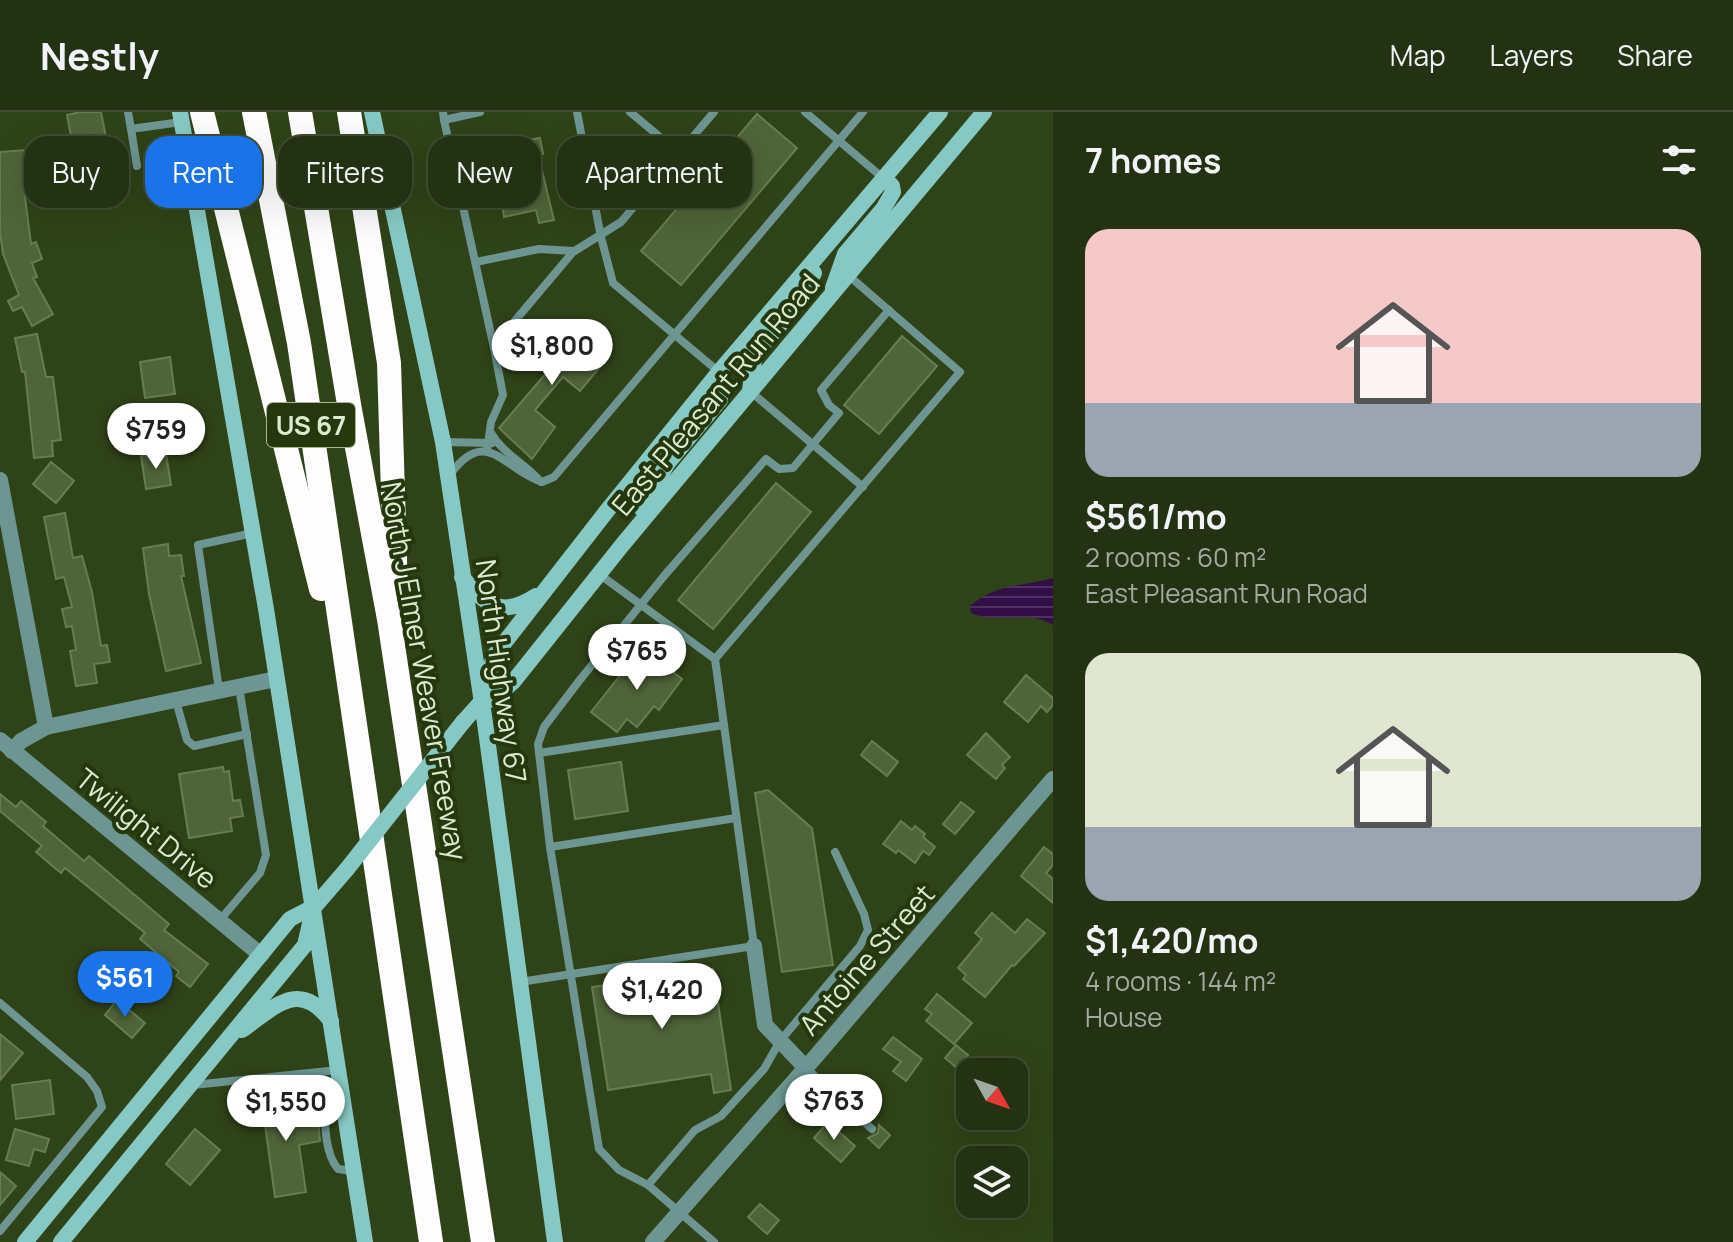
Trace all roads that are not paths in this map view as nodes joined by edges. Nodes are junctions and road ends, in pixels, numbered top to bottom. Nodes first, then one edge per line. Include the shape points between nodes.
1 (128, 112) edge
2 (254, 112) edge
3 (300, 112) edge
4 (349, 112) edge
5 (372, 112) edge
6 (480, 112) edge
7 (577, 112) edge
8 (630, 112) edge
9 (714, 112) edge
10 (805, 112) edge
11 (863, 112) edge
12 (940, 112) edge
13 (984, 112) edge
14 (188, 115) edge
15 (443, 116) edge
16 (131, 129) junction
17 (659, 136) edge
18 (694, 136) edge
19 (839, 140) junction
20 (137, 166) dead end
21 (884, 178) junction
22 (633, 208) edge
23 (840, 230) junction
24 (601, 237) junction
25 (575, 251) junction
26 (476, 262) junction
27 (848, 275) junction
28 (830, 297) junction
29 (889, 310) junction
30 (674, 336) junction
31 (494, 348) junction
32 (719, 372) junction
33 (750, 392) junction
34 (443, 442) junction
35 (491, 442) junction
36 (813, 445) junction
37 (448, 477) junction
38 (0, 480) edge
39 (863, 487) junction
40 (253, 533) junction
41 (623, 544) junction
42 (599, 574) junction
43 (462, 576) junction
44 (547, 588) junction
45 (641, 605) junction
46 (715, 659) junction
47 (276, 679) junction
48 (239, 687) junction
49 (220, 691) junction
50 (401, 694) junction
51 (176, 700) junction
52 (481, 702) junction
53 (724, 725) junction
54 (46, 727) junction
55 (247, 734) junction
56 (357, 739) junction
57 (6, 746) edge
58 (539, 753) junction
59 (1053, 779) edge
60 (736, 818) junction
61 (550, 847) junction
62 (835, 852) dead end
63 (315, 906) junction
64 (219, 921) junction
65 (754, 946) junction
66 (261, 955) junction
67 (571, 974) junction
68 (519, 982) junction
69 (0, 1003) edge
70 (331, 1021) junction
71 (227, 1040) junction
72 (780, 1041) junction
73 (806, 1068) junction
74 (339, 1070) junction
75 (190, 1085) junction
76 (872, 1129) dead end
77 (648, 1185) junction
78 (678, 1213) junction
79 (0, 1231) edge
80 (710, 1241) edge
81 (25, 1242) edge
82 (61, 1242) edge
83 (365, 1242) edge
84 (431, 1242) edge
85 (483, 1242) edge
86 (555, 1242) edge
87 (653, 1242) edge

1 - 16 lane
2 - 56 highway, US 67 via 299,343
3 - 50 highway, North J Elmer Weaver Freeway / US 67
4 - 50 highway via 389,363
5 - 34 main road, North Highway 67
6 - 15 lane
7 - 24 lane
8 - 17 lane
9 - 18 lane
10 - 19 lane
11 - 19 lane
12 - 21 main road, East Pleasant Run Road
13 - 27 main road, East Pleasant Run Road
14 - 16 lane
14 - 40 main road
14 - 56 highway
15 - 26 lane
16 - 20 lane
19 - 21 lane
19 - 30 lane
21 - 23 main road, East Pleasant Run Road
21 - 28 main road via 893,192 845,254
22 - 24 lane
23 - 32 main road, East Pleasant Run Road
23 - 33 main road via 793,309 755,354
24 - 25 lane
24 - 30 lane via 613,283
25 - 26 lane via 539,249
25 - 31 lane
26 - 31 lane
27 - 28 main road, East Pleasant Run Road
27 - 29 lane
28 - 33 main road, East Pleasant Run Road
29 - 36 lane via 821,390 839,413
29 - 39 lane via 960,372
30 - 32 lane
30 - 35 lane via 554,477 542,482 528,477
31 - 35 lane via 503,395 494,412
32 - 41 main road via 720,400 667,464
32 - 44 main road, East Pleasant Run Road
33 - 36 lane
33 - 41 main road, East Pleasant Run Road
34 - 35 lane
34 - 37 main road, North Highway 67
35 - 37 lane via 461,459
36 - 39 lane
36 - 45 lane via 793,468 779,469 766,459
37 - 43 main road, North Highway 67
38 - 54 street
39 - 46 lane
40 - 47 main road
40 - 49 lane via 198,545
41 - 42 main road, East Pleasant Run Road
42 - 45 lane
42 - 52 main road, East Pleasant Run Road via 504,692
43 - 44 main road via 489,605 506,608 523,605
43 - 52 main road, North Highway 67
44 - 52 main road, East Pleasant Run Road via 494,656
45 - 46 lane
45 - 58 lane via 544,727
46 - 53 lane
47 - 48 street
47 - 63 main road
48 - 49 street
48 - 55 lane
49 - 51 street
50 - 85 highway, North J Elmer Weaver Freeway / US 67
51 - 54 street
51 - 55 lane via 187,740 194,746
52 - 63 main road, East Pleasant Run Road, bridge
52 - 68 main road, North Highway 67
53 - 58 lane
53 - 60 lane
54 - 57 street
55 - 64 lane via 266,855 260,873
56 - 84 highway, US 67
57 - 64 street, Twilight Drive
58 - 61 lane
59 - 73 street, Antoine Street
60 - 61 lane
60 - 65 lane
61 - 67 lane
62 - 72 lane via 868,930
63 - 66 main road, East Pleasant Run Road via 290,919
63 - 70 main road
63 - 71 main road, East Pleasant Run Road via 305,945
64 - 66 street, Twilight Drive
65 - 67 lane
65 - 72 street via 765,1025
66 - 81 main road, East Pleasant Run Road
67 - 68 lane
67 - 77 lane via 599,1149 619,1170
68 - 86 main road, North Highway 67
69 - 79 lane via 87,1077 102,1107
70 - 71 main road via 306,998 287,1000
70 - 74 main road
71 - 75 main road, East Pleasant Run Road
72 - 73 street
72 - 77 lane via 764,1069 721,1116 695,1130
73 - 76 lane
73 - 78 street, Antoine Street
74 - 75 lane
74 - 83 main road
75 - 82 main road, East Pleasant Run Road
77 - 78 lane
78 - 80 lane
78 - 87 street, Antoine Street

